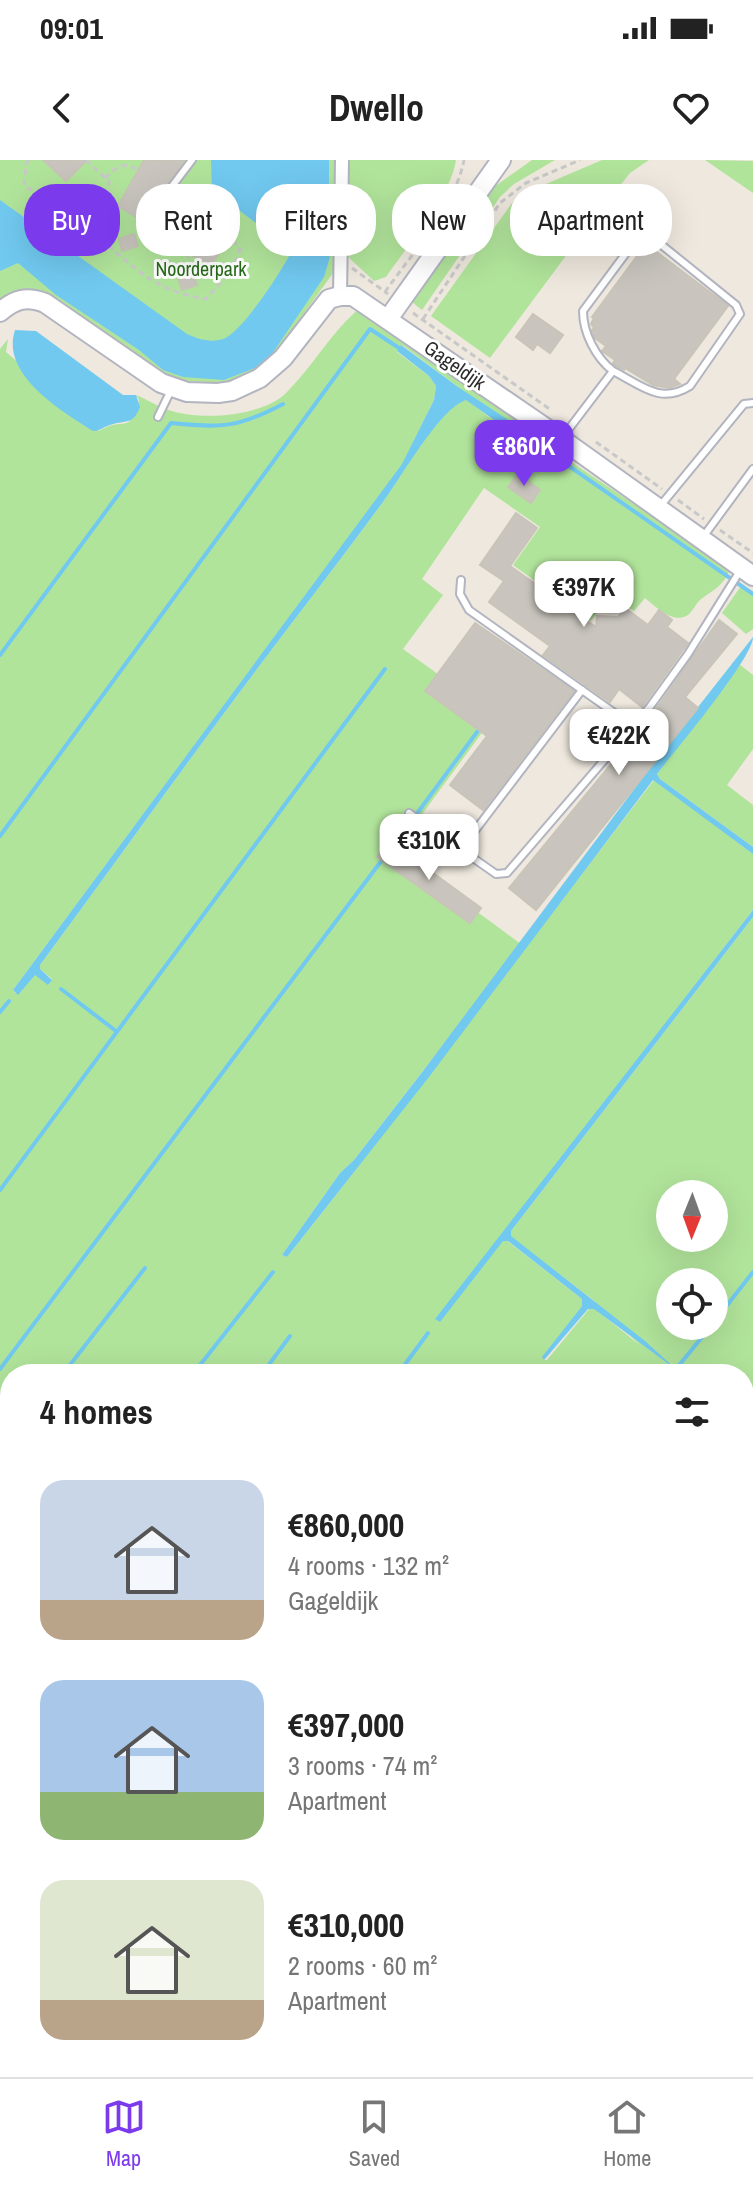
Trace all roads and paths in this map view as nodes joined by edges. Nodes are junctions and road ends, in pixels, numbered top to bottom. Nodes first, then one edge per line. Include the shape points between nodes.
1 (29, 160) edge
2 (86, 160) edge
3 (192, 160) edge
4 (342, 160) edge
5 (464, 160) edge
6 (580, 160) edge
7 (127, 162) edge
8 (502, 162) edge
9 (136, 169) dead end
10 (181, 173) junction
11 (105, 178) junction
12 (24, 184) edge
13 (109, 184) edge
14 (173, 184) edge
15 (120, 256) edge
16 (340, 259) junction
17 (370, 281) junction
18 (349, 297) junction
19 (0, 312) edge
20 (388, 319) junction
21 (422, 319) dead end
22 (613, 371) junction
23 (172, 388) junction
24 (753, 403) edge
25 (158, 417) dead end
26 (561, 439) junction
27 (753, 469) edge
28 (658, 508) junction
29 (702, 539) junction
30 (741, 576) edge
31 (461, 580) dead end
32 (582, 690) junction
33 (633, 726) junction
34 (409, 813) dead end
35 (461, 849) junction

1 - 12 path
2 - 11 path
3 - 10 lane
4 - 16 street
5 - 17 path via 449,201 385,292
6 - 21 path via 526,183 500,203
7 - 9 path
7 - 11 path
8 - 20 street
10 - 14 lane
10 - 15 path via 240,250 232,270 206,299 152,282
11 - 13 path
16 - 17 path
16 - 18 street
17 - 18 path
18 - 20 street, Gageldijk
18 - 23 street via 329,299 283,358 247,386 218,393
19 - 23 street via 26,298 45,303
20 - 26 street, Gageldijk
22 - 22 lane via 658,394 680,392 690,386 740,314 736,305 648,234 638,237 583,311 587,333
22 - 26 lane
23 - 25 lane
24 - 28 lane via 744,404
26 - 28 street, Gageldijk
27 - 29 lane
28 - 29 street, Gageldijk
29 - 30 street, Gageldijk
30 - 33 lane
31 - 32 lane via 460,594 469,610
32 - 33 lane
32 - 35 lane
33 - 35 lane via 507,873 496,874
34 - 35 lane

